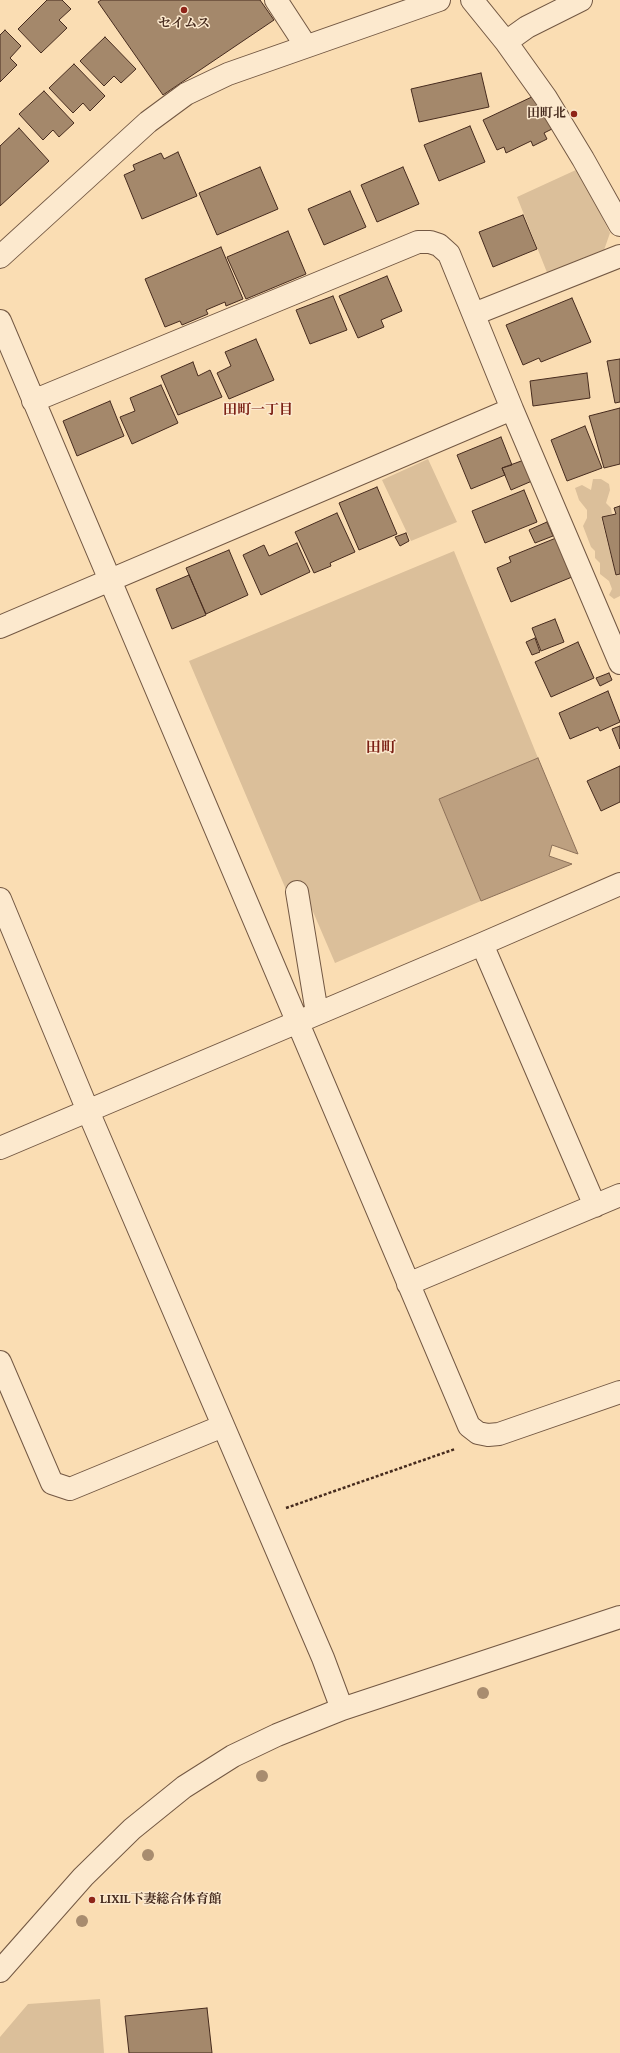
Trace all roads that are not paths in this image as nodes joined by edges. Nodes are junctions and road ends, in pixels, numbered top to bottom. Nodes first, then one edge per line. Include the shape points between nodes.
1 (276, 0) edge
2 (439, 0) edge
3 (472, 0) edge
4 (581, 0) edge
5 (506, 42) junction
6 (306, 46) junction
7 (620, 225) edge
8 (620, 256) edge
9 (0, 257) edge
10 (474, 314) junction
11 (0, 322) edge
12 (33, 401) junction
13 (512, 409) junction
14 (111, 581) junction
15 (0, 626) edge
16 (620, 662) edge
17 (620, 884) edge
18 (297, 892) dead end
19 (0, 899) edge
20 (482, 944) junction
21 (307, 1017) junction
22 (88, 1111) junction
23 (0, 1148) edge
24 (620, 1195) edge
25 (595, 1206) junction
26 (408, 1284) junction
27 (0, 1362) edge
28 (620, 1392) edge
29 (223, 1426) junction
30 (620, 1617) edge
31 (342, 1709) junction
32 (4, 1957) edge

1 - 6 street
2 - 6 street
3 - 5 street
4 - 5 street
5 - 7 street via 546,98 584,159
6 - 9 street via 228,74 186,94 148,122
8 - 10 street
10 - 12 street via 449,254 439,245 418,242
10 - 13 street
11 - 12 street
12 - 14 street
13 - 14 street
13 - 16 street
14 - 15 street
14 - 21 street
17 - 20 street
18 - 21 street
19 - 22 street
20 - 21 street
20 - 25 street
21 - 22 street
21 - 26 street
22 - 23 street
22 - 29 street
24 - 25 street
25 - 26 street
26 - 28 street via 469,1426 478,1433 499,1434
27 - 29 street via 52,1483 70,1489
29 - 31 street via 323,1658
30 - 31 street
31 - 32 street via 277,1734 233,1756 184,1787 132,1829

